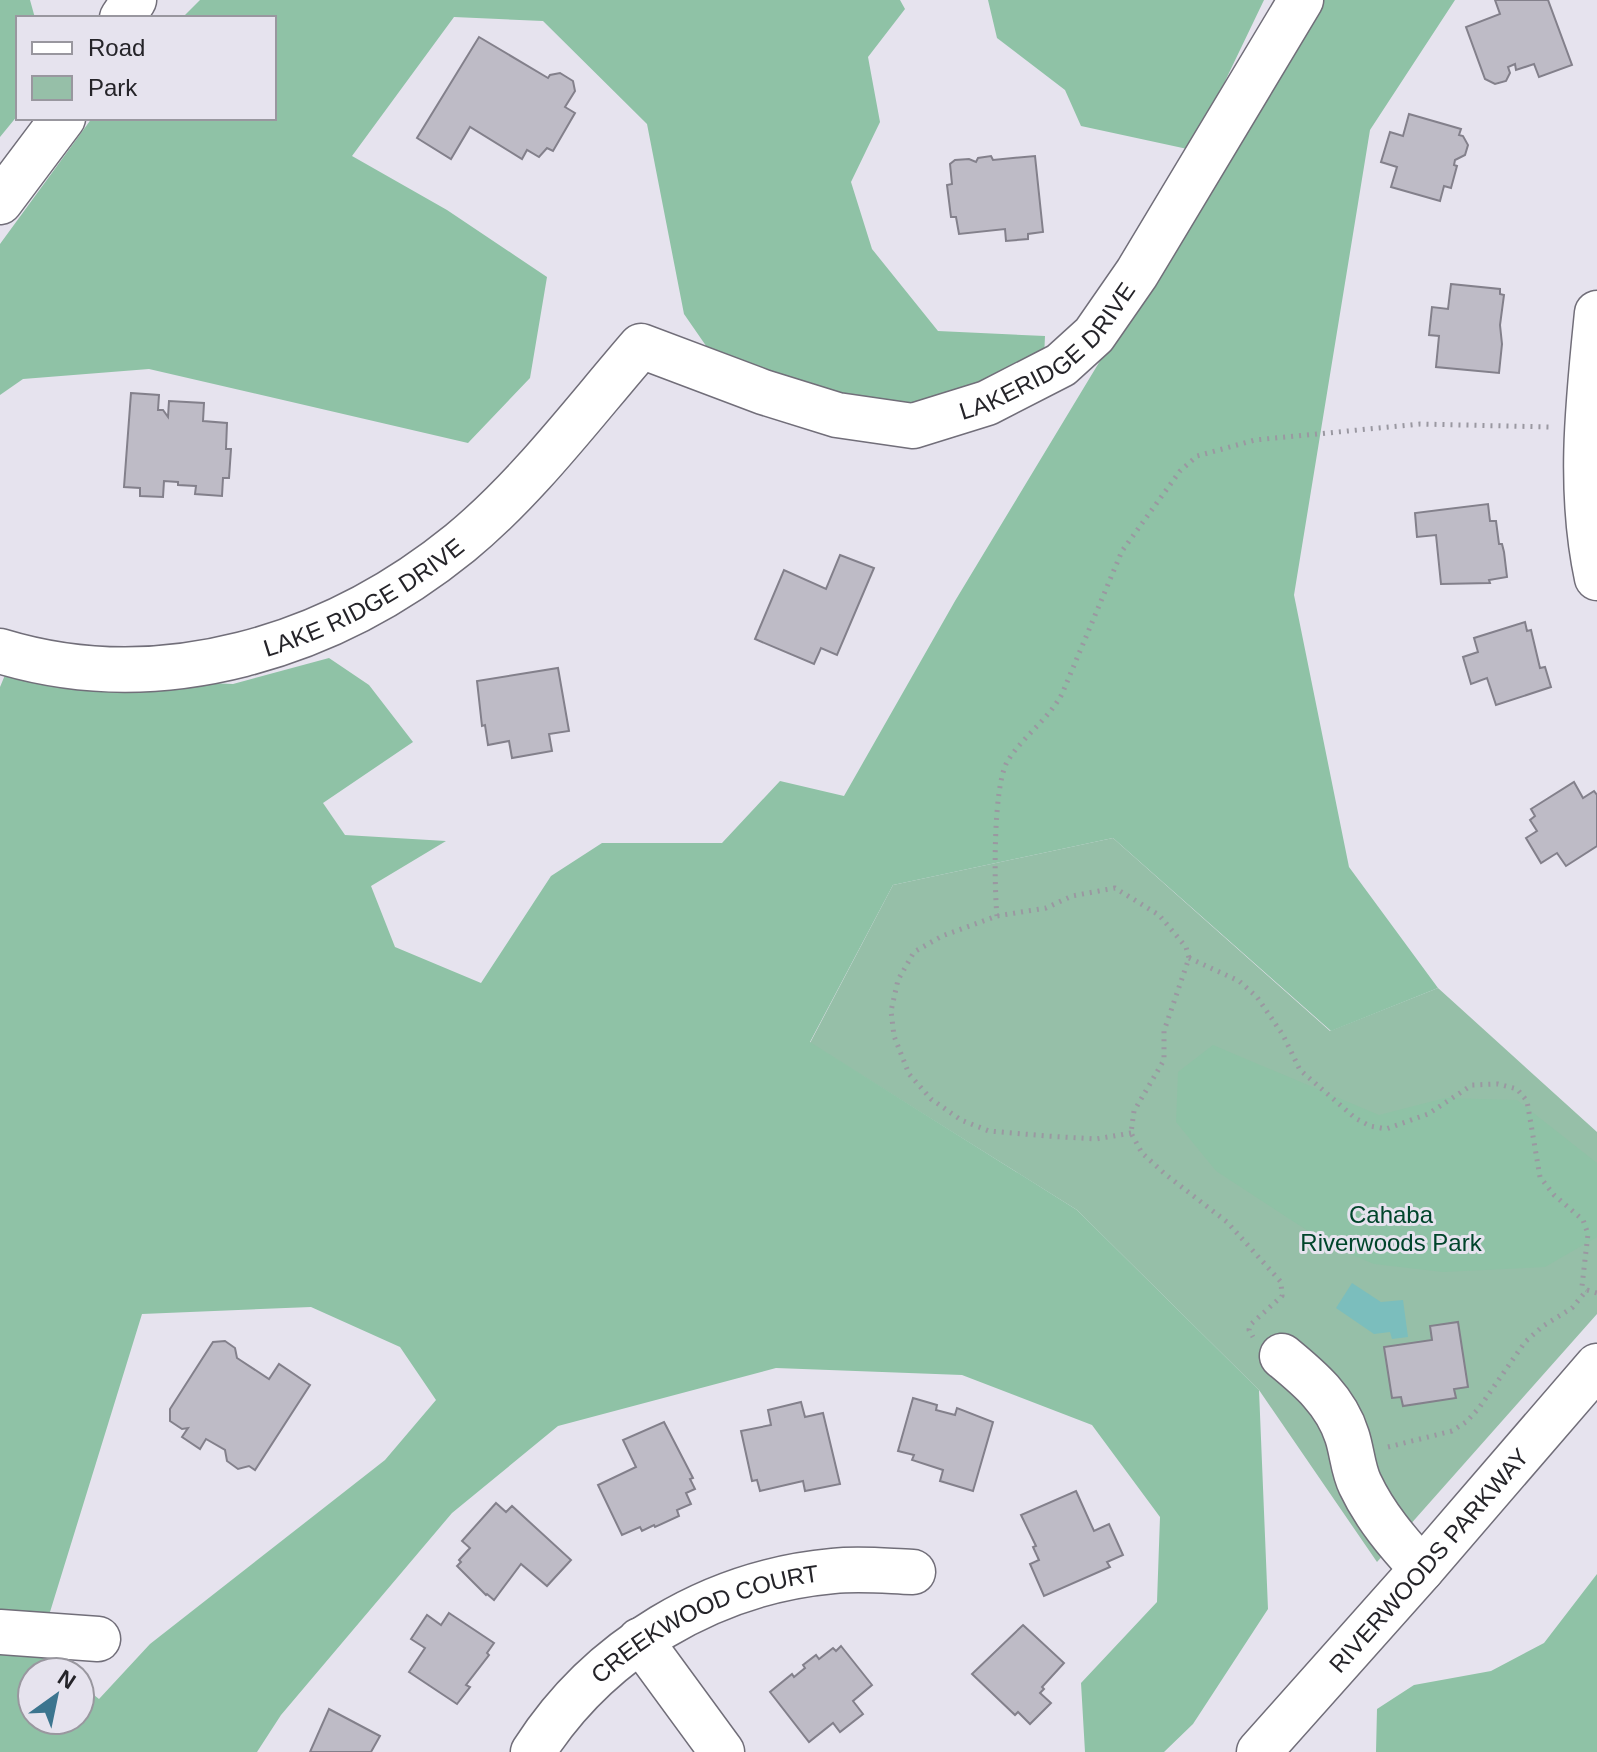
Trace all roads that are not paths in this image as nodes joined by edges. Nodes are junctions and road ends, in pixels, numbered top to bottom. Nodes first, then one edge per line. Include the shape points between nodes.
1 (1301, 0) edge
2 (62, 120) edge
3 (0, 202) edge
4 (1597, 313) edge
5 (641, 346) joint
6 (1597, 578) edge
7 (0, 651) edge
8 (1282, 1356) road end
9 (1597, 1366) edge
10 (1422, 1569) junction
11 (913, 1572) dead end
12 (0, 1632) edge
13 (98, 1639) dead end
14 (640, 1640) junction
15 (1274, 1747) edge
16 (533, 1752) edge
17 (722, 1752) edge

1 - 5 street, LAKERIDGE DRIVE via 1137,273 1094,335 1061,365 987,403 913,426 837,415
2 - 3 street
4 - 6 street via 1585,473
5 - 7 street, LAKE RIDGE DRIVE via 520,485 462,541 349,617 259,651 143,670 77,667
8 - 10 street via 1339,1412 1358,1481 1395,1539
9 - 10 street, RIVERWOODS PARKWAY
10 - 15 street, RIVERWOODS PARKWAY via 1369,1625
11 - 14 street, CREEKWOOD COURT via 835,1571 758,1585 693,1610
12 - 13 street
14 - 16 street, CREEKWOOD COURT via 582,1689
14 - 17 street

